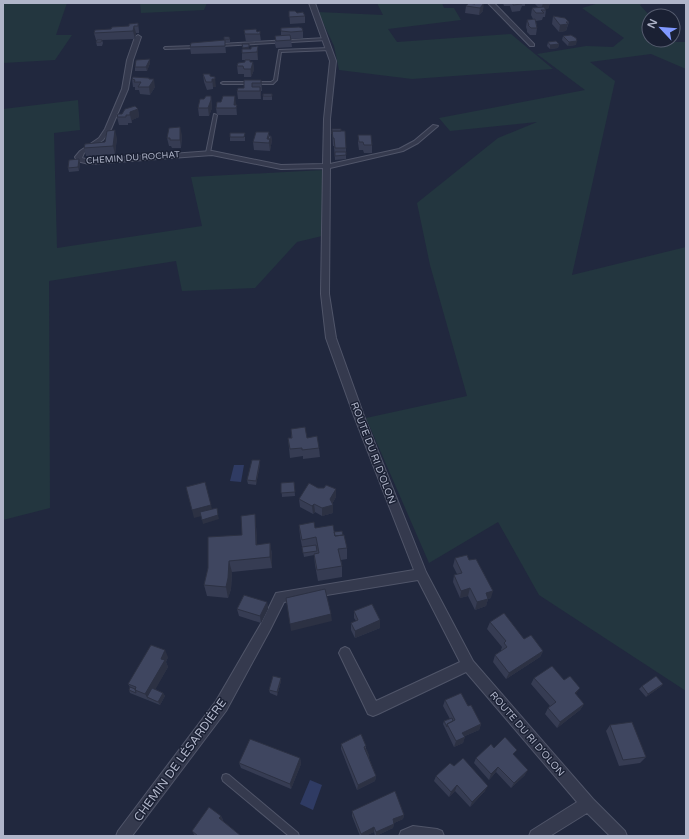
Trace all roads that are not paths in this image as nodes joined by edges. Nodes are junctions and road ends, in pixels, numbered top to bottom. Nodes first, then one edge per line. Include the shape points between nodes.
1 (312, 3) edge
2 (491, 3) edge
3 (138, 37) dead end
4 (326, 39) junction
5 (532, 45) dead end
6 (214, 46) edge
7 (197, 47) edge
8 (165, 48) dead end
9 (329, 49) junction
10 (223, 83) dead end
11 (215, 115) edge
12 (435, 126) dead end
13 (208, 153) junction
14 (327, 166) junction
15 (421, 574) junction
16 (345, 653) dead end
17 (468, 666) junction
18 (226, 778) dead end
19 (588, 804) junction
20 (123, 836) edge
21 (295, 836) edge
22 (406, 836) edge
23 (437, 836) edge
24 (536, 836) edge
25 (620, 836) edge

1 - 4 street, ROUTE DU RI D'OLON
2 - 5 street
3 - 13 street, CHEMIN DU ROCHAT via 130,60 125,89 108,129 101,138 82,152 79,160 89,162
4 - 6 lane
4 - 9 street, ROUTE DU RI D'OLON
7 - 8 lane
9 - 10 lane via 280,51 276,80 272,83
9 - 14 street, ROUTE DU RI D'OLON via 333,61 327,119
11 - 13 lane
12 - 14 street, CHEMIN DU ROCHAT via 416,142 400,150
13 - 14 street, CHEMIN DU ROCHAT via 281,167
14 - 15 street, ROUTE DU RI D'OLON via 326,294 331,338 358,416
15 - 17 street, ROUTE DU RI D'OLON
15 - 20 street, CHEMIN DE LÉSARDIÈRE via 280,597 221,706
16 - 17 street via 373,709
17 - 19 street, ROUTE DU RI D'OLON
18 - 21 lane
19 - 24 street
19 - 25 street, ROUTE DU RI D'OLON
22 - 23 street via 413,833

